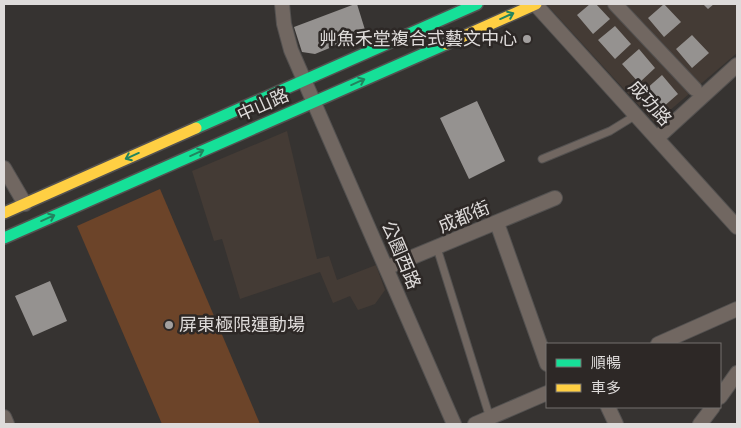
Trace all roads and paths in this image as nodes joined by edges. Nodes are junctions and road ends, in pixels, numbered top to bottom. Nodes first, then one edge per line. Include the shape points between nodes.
1 (282, 4) edge
2 (477, 4) edge
3 (536, 4) edge
4 (616, 4) edge
5 (737, 65) edge
6 (304, 80) junction
7 (695, 89) dead end
8 (314, 101) junction
9 (636, 115) junction
10 (657, 138) junction
11 (542, 159) dead end
12 (4, 168) edge
13 (555, 198) dead end
14 (24, 204) junction
15 (4, 213) edge
16 (497, 224) junction
17 (737, 226) edge
18 (4, 238) edge
19 (437, 248) junction
20 (386, 268) junction
21 (737, 309) edge
22 (660, 343) edge
23 (546, 361) edge
24 (737, 373) edge
25 (546, 393) edge
26 (721, 396) edge
27 (608, 408) edge
28 (712, 408) edge
29 (4, 417) edge
30 (490, 418) junction
31 (7, 424) edge
32 (454, 424) edge
33 (475, 424) edge
34 (616, 424) edge
35 (700, 424) edge

1 - 6 street, 公園西路 via 289,44
2 - 6 street, 中山路
8 -> 3 street, 中山路
3 - 9 street, 成功路
4 - 7 street
5 - 10 street
6 - 8 street, 公園西路
6 -> 14 street, 中山路
18 -> 8 street, 中山路
8 - 20 street, 公園西路
9 - 10 street, 成功路
9 - 11 lane via 610,131
10 - 17 street, 成功路
12 - 14 street
13 - 16 street, 成都街
14 - 15 street, 中山路
16 - 19 street, 成都街
16 - 23 street
19 - 20 street, 成都街
19 - 30 lane
20 - 32 street, 公園西路
21 - 22 street
24 - 26 street
25 - 30 street
27 - 34 street
28 - 35 street
29 - 31 street
30 - 33 street

